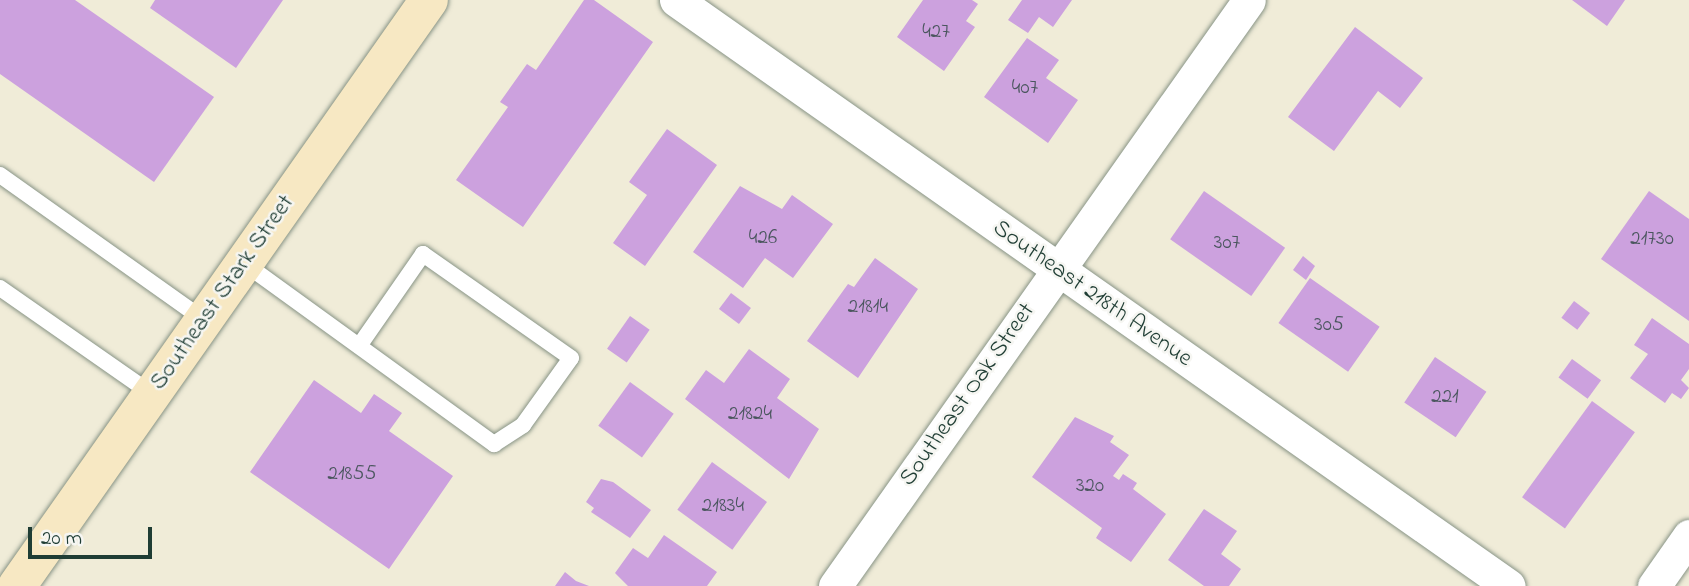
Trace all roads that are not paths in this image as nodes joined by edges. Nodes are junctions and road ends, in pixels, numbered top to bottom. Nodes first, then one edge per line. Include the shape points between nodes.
1 (429, 0) edge
2 (676, 0) edge
3 (1249, 0) edge
4 (0, 174) edge
5 (244, 263) junction
6 (1057, 269) junction
7 (0, 288) edge
8 (204, 320) junction
9 (359, 346) junction
10 (152, 394) junction
11 (1689, 536) edge
12 (16, 586) edge
13 (835, 586) edge
14 (1509, 586) edge
15 (1654, 586) edge

1 - 5 main road, Southeast Stark Street
2 - 6 street, Southeast 218th Avenue
3 - 6 street, Southeast Oak Street
4 - 8 lane
5 - 8 main road, Southeast Stark Street
5 - 9 lane
6 - 13 street, Southeast Oak Street
6 - 14 street, Southeast 218th Avenue
7 - 10 lane
8 - 10 main road, Southeast Stark Street
9 - 9 lane via 494,444 523,425 571,358 423,254
10 - 12 main road, Southeast Stark Street
11 - 15 street

